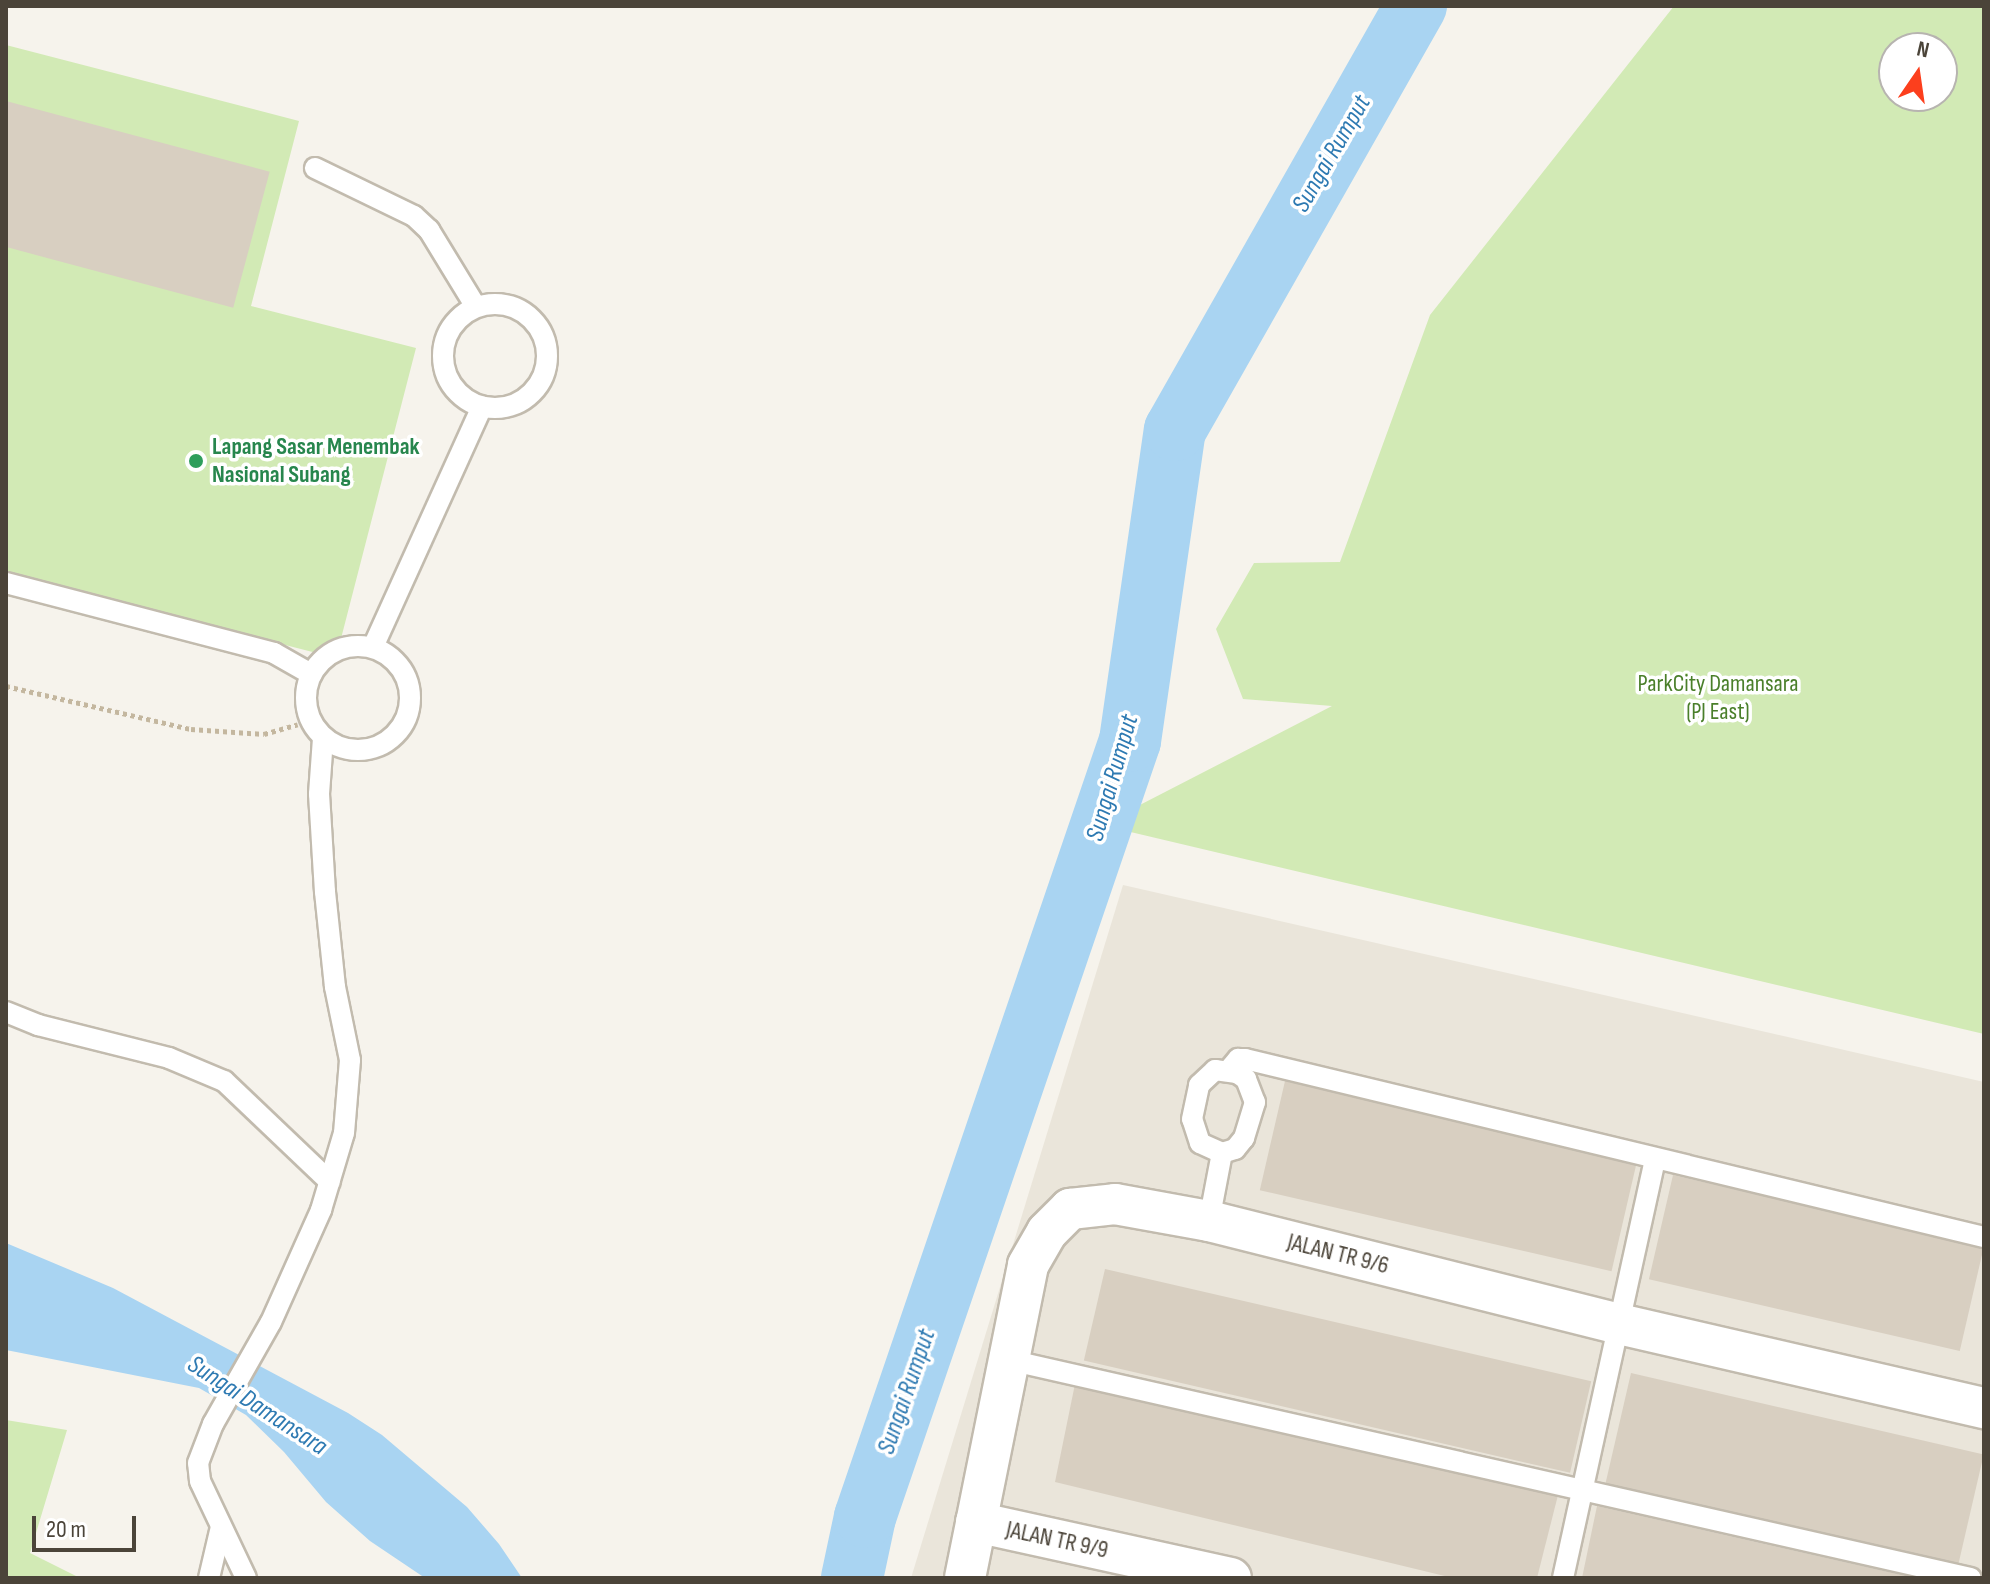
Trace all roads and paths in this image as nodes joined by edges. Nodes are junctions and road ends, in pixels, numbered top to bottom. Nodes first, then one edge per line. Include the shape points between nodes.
1 (315, 168) dead end
2 (476, 307) junction
3 (482, 407) junction
4 (6, 583) edge
5 (373, 647) junction
6 (311, 674) junction
7 (6, 686) edge
8 (318, 729) junction
9 (6, 1012) edge
10 (1228, 1071) junction
11 (1222, 1153) junction
12 (1655, 1159) junction
13 (330, 1182) junction
14 (1209, 1221) junction
15 (1984, 1237) edge
16 (1619, 1324) junction
17 (1009, 1360) junction
18 (1984, 1408) edge
19 (1583, 1487) junction
20 (976, 1522) junction
21 (221, 1527) junction
22 (209, 1578) edge
23 (246, 1578) edge
24 (965, 1578) edge
25 (1231, 1578) edge
26 (1563, 1578) edge
27 (1971, 1578) edge

1 - 2 lane via 414,216 429,230
2 - 3 lane via 458,319 446,338 443,359 448,380 462,397
2 - 3 lane via 519,309 536,323 546,342 548,364 540,384 525,400 504,408
3 - 5 lane
4 - 6 lane via 274,653
5 - 6 lane via 337,650
5 - 8 lane via 390,656 406,677 411,703 406,721 380,746 362,750 344,748
6 - 8 lane via 307,692
7 - 8 path via 191,729 264,734
8 - 13 lane via 325,892 335,987 350,1060 344,1133
9 - 13 lane via 169,1058 224,1081
10 - 11 lane via 1246,1079 1255,1102 1244,1138 1235,1149
10 - 11 lane via 1207,1073 1192,1119 1200,1143
10 - 12 lane via 1238,1059 1245,1059
11 - 14 lane
12 - 15 lane
12 - 16 lane
13 - 21 lane via 271,1322 213,1424 198,1463 200,1481
14 - 16 street, JALAN TR 9/6
14 - 17 street, JALAN TR 9/6 via 1115,1204 1070,1209 1047,1232 1028,1265
16 - 18 street, JALAN TR 9/6
16 - 19 lane
17 - 19 lane
17 - 20 street, JALAN TR 9/6
19 - 26 lane
19 - 27 lane
20 - 24 street, JALAN TR 9/6
20 - 25 street, JALAN TR 9/9
21 - 22 lane
21 - 23 lane

